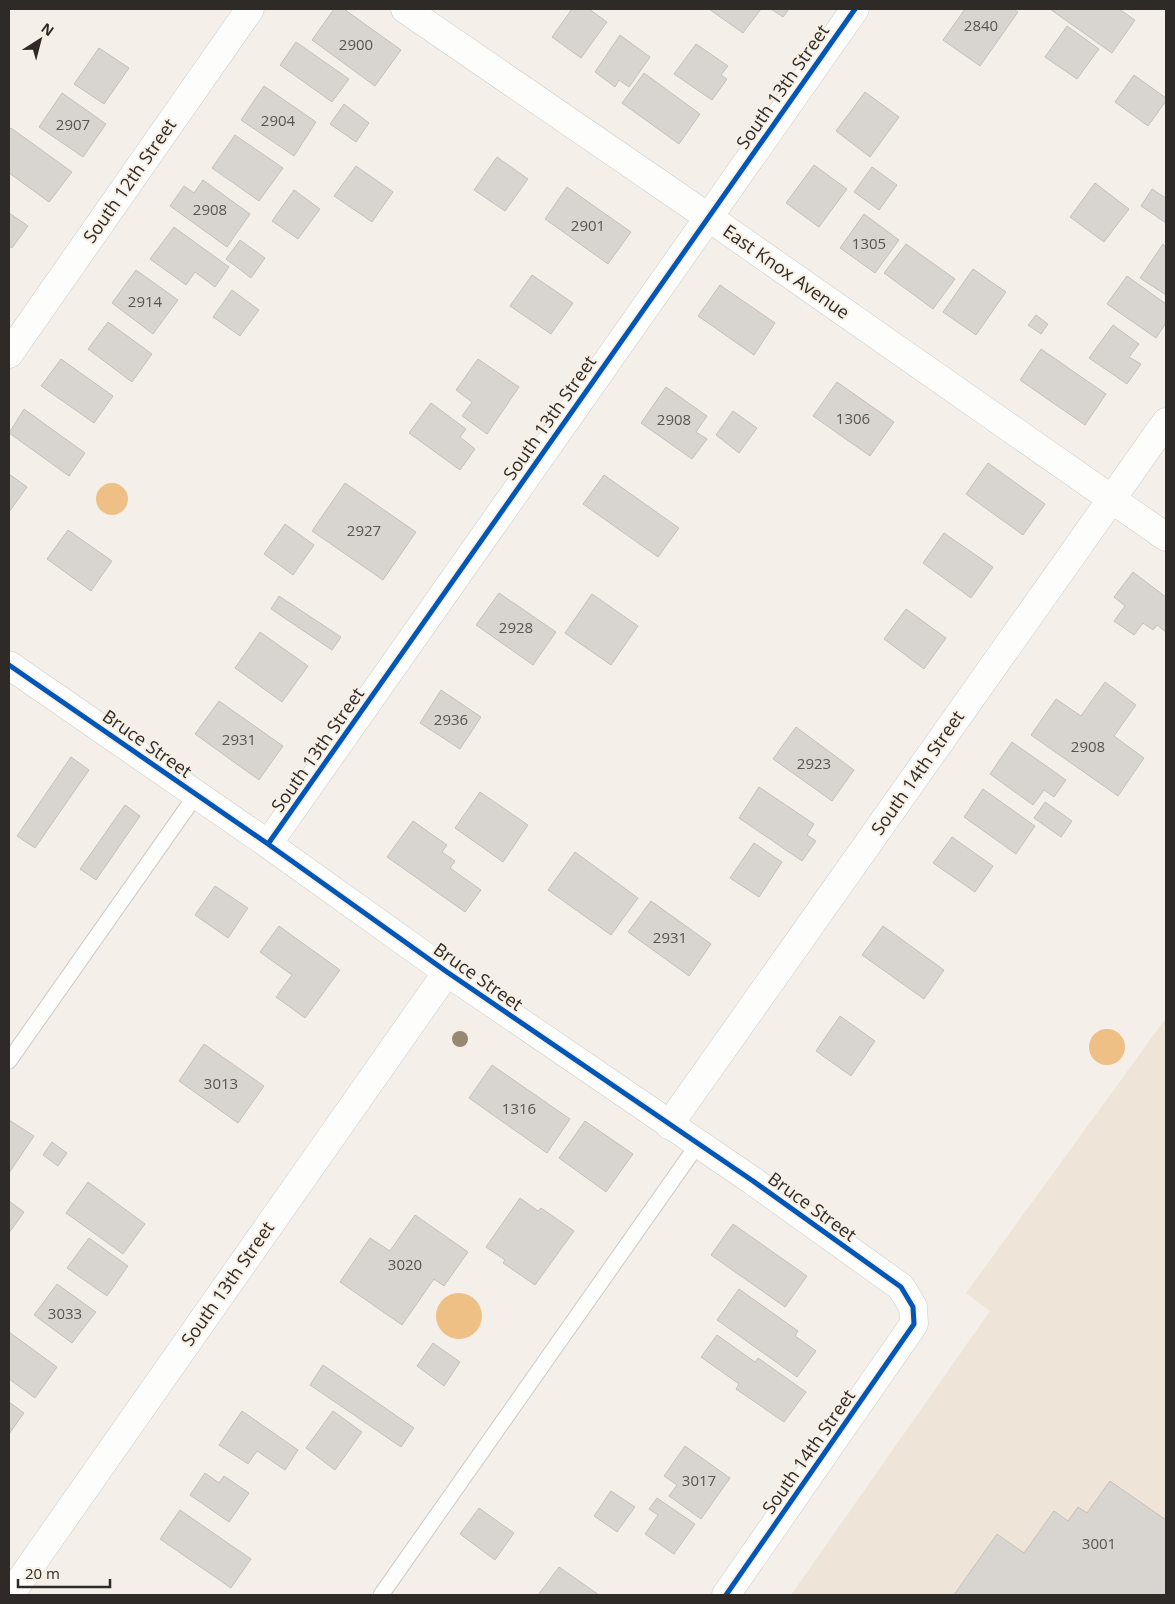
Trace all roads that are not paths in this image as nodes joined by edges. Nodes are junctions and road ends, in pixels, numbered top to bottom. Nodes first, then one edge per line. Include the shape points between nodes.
1 (250, 9) edge
2 (405, 9) edge
3 (855, 9) edge
4 (708, 217) junction
5 (9, 354) edge
6 (1166, 422) edge
7 (1112, 500) junction
8 (1166, 537) edge
9 (9, 665) edge
10 (196, 795) junction
11 (268, 844) junction
12 (447, 972) junction
13 (9, 1061) edge
14 (669, 1124) junction
15 (698, 1144) junction
16 (914, 1324) joint
17 (10, 1595) edge
18 (381, 1595) edge
19 (726, 1595) edge

1 - 5 street, South 12th Street
2 - 4 street, East Knox Avenue
3 - 4 street, South 13th Street
4 - 7 street, East Knox Avenue
4 - 11 street, South 13th Street
6 - 7 street, South 14th Street
7 - 8 street, East Knox Avenue
7 - 14 street, South 14th Street
9 - 10 street, Bruce Street
10 - 11 street, Bruce Street
10 - 13 lane
11 - 12 street, Bruce Street
12 - 14 street, Bruce Street
12 - 17 street, South 13th Street
14 - 15 street, Bruce Street
15 - 16 street, Bruce Street via 901,1287 913,1307
15 - 18 lane
16 - 19 street, South 14th Street

